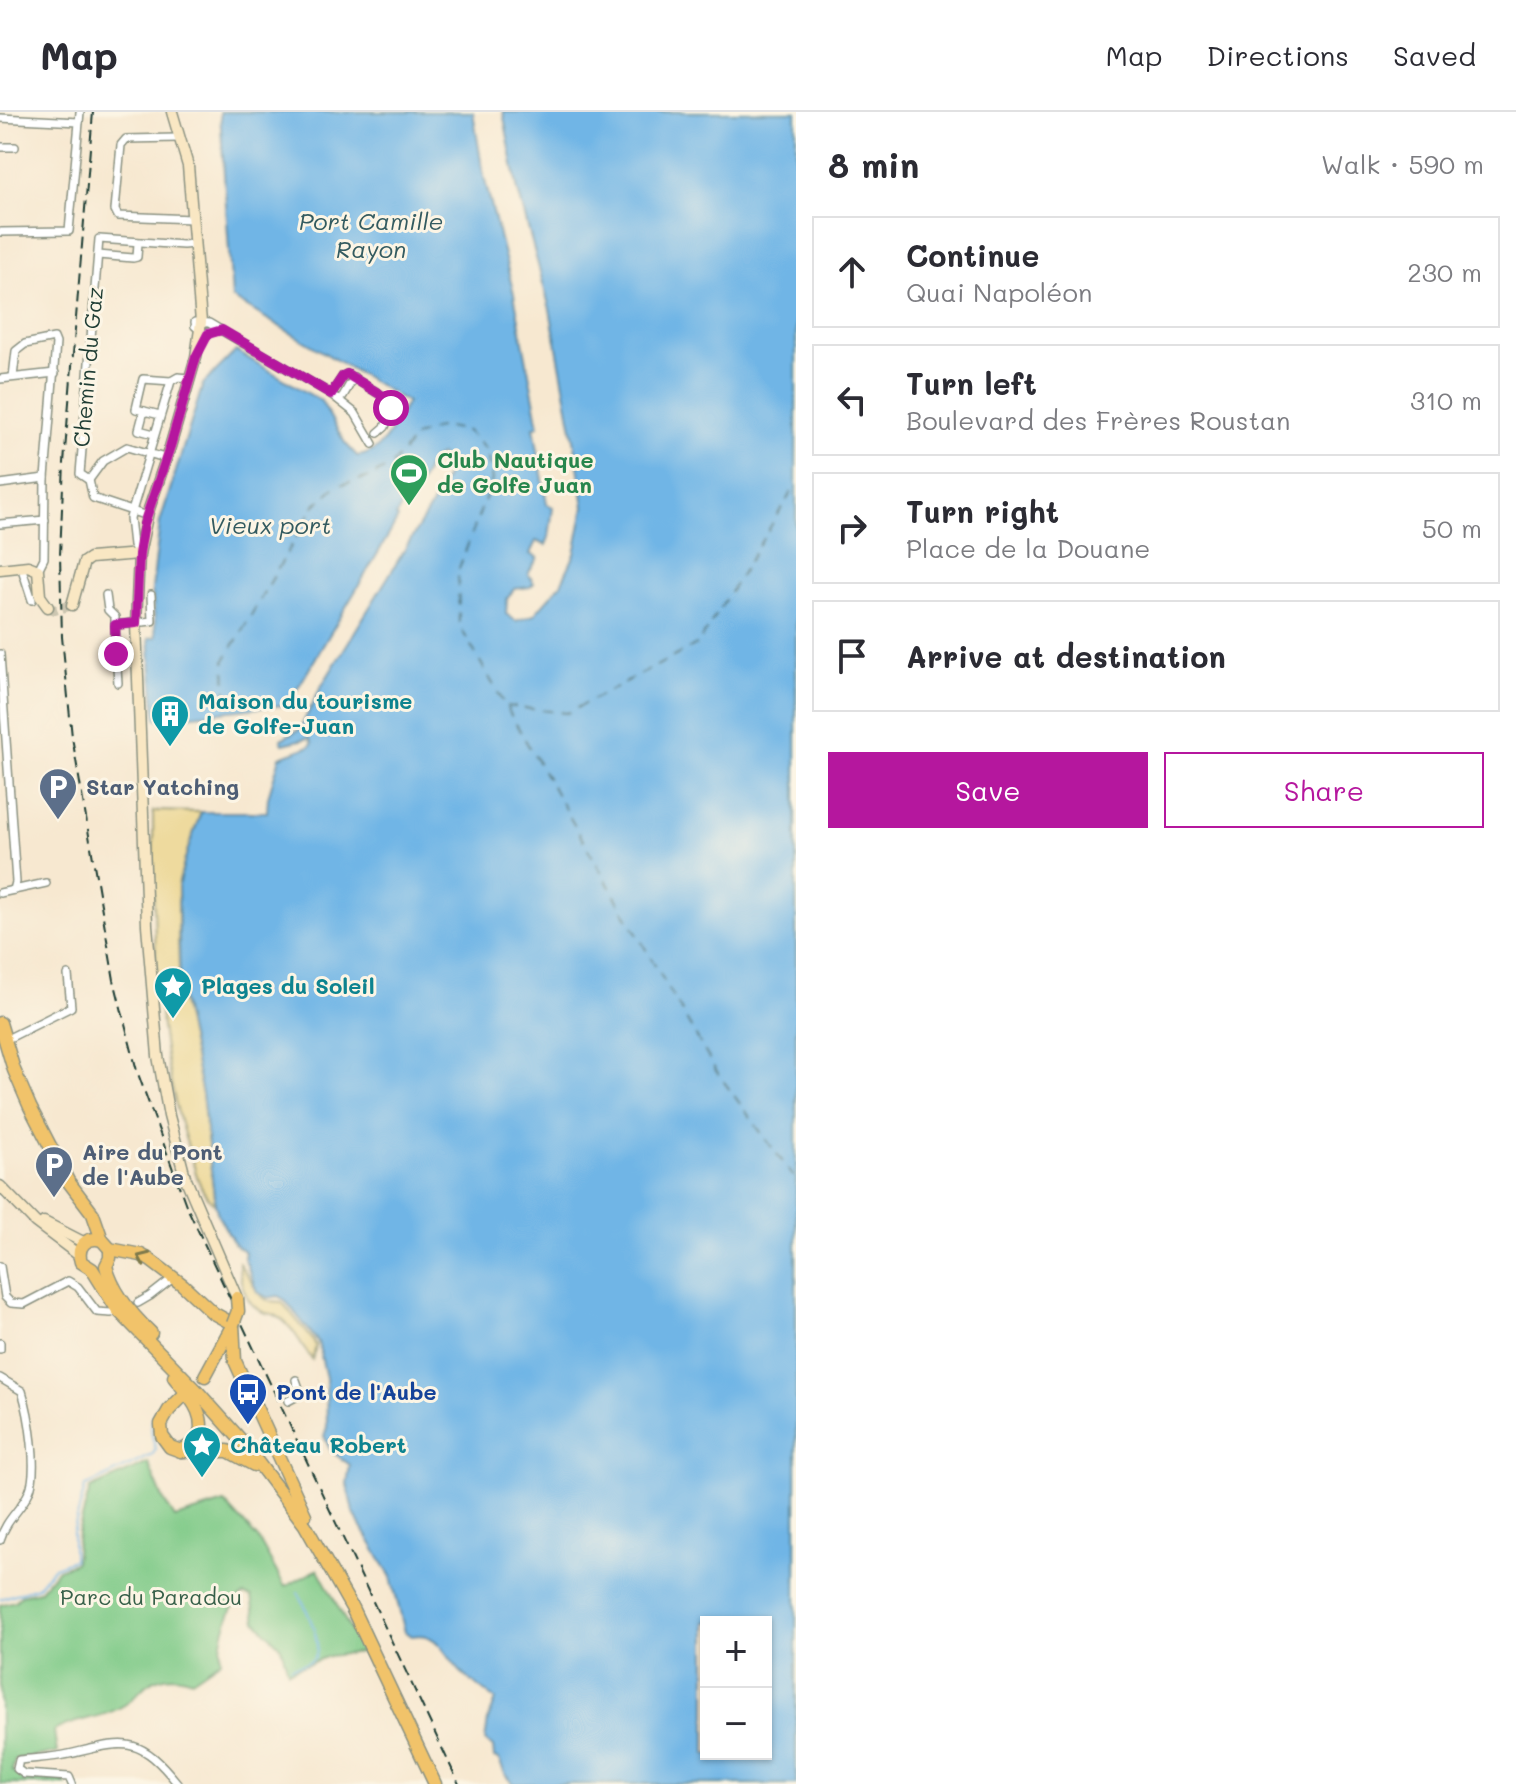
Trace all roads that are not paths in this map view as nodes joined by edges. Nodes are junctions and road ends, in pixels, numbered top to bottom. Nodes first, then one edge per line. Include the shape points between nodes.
1 (80, 112) edge
2 (172, 112) edge
3 (0, 118) edge
4 (79, 122) junction
5 (179, 138) junction
6 (0, 147) edge
7 (15, 147) dead end
8 (192, 219) junction
9 (0, 232) edge
10 (138, 243) junction
11 (194, 244) junction
12 (98, 255) junction
13 (202, 327) junction
14 (55, 373) junction
15 (190, 376) junction
16 (13, 377) junction
17 (354, 377) junction
18 (0, 379) edge
19 (171, 381) junction
20 (331, 394) junction
21 (343, 396) dead end
22 (144, 411) junction
23 (160, 415) junction
24 (156, 430) junction
25 (175, 431) junction
26 (378, 433) dead end
27 (373, 444) dead end
28 (149, 453) junction
29 (165, 458) junction
30 (45, 478) junction
31 (89, 480) junction
32 (140, 482) junction
33 (0, 484) edge
34 (156, 487) junction
35 (133, 510) junction
36 (147, 516) junction
37 (45, 520) junction
38 (0, 524) edge
39 (139, 554) junction
40 (29, 567) junction
41 (0, 569) edge
42 (106, 595) dead end
43 (151, 595) dead end
44 (72, 605) dead end
45 (48, 607) dead end
46 (136, 623) junction
47 (115, 625) junction
48 (137, 653) junction
49 (0, 654) edge
50 (116, 654) junction
51 (118, 683) dead end
52 (2, 703) edge
53 (46, 883) dead end
54 (14, 890) junction
55 (0, 893) edge
56 (68, 975) dead end
57 (0, 1023) edge
58 (5, 1040) junction
59 (0, 1186) edge
60 (25, 1210) junction
61 (97, 1243) junction
62 (80, 1256) junction
63 (0, 1266) edge
64 (106, 1266) junction
65 (92, 1269) junction
66 (173, 1278) junction
67 (1, 1285) edge
68 (102, 1288) junction
69 (237, 1298) joint
70 (86, 1299) junction
71 (138, 1303) dead end
72 (111, 1313) dead end
73 (129, 1322) junction
74 (233, 1333) junction
75 (0, 1378) edge
76 (296, 1380) dead end
77 (183, 1396) dead end
78 (288, 1401) dead end
79 (181, 1451) junction
80 (263, 1471) junction
81 (306, 1518) junction
82 (0, 1540) edge
83 (329, 1560) junction
84 (74, 1783) edge
85 (178, 1784) edge
86 (437, 1784) edge

1 - 4 street
2 - 5 main road
3 - 4 street
4 - 9 street via 69,231
5 - 8 main road via 188,166
5 - 8 street via 126,139 121,145 115,210 118,216
6 - 7 street
8 - 11 main road
10 - 11 street, Chemin du Gaz
10 - 12 street, Chemin du Gaz via 137,257
10 - 12 street, Chemin du Gaz via 99,239
11 - 13 main road
12 - 31 street, Chemin du Gaz via 80,474
13 - 15 main road
13 - 15 main road
13 - 20 street via 219,329
14 - 16 street
14 - 16 street via 56,343 48,337 16,351
14 - 30 street
15 - 19 street
15 - 25 main road
16 - 18 street
17 - 20 street via 345,373
17 - 21 street
17 - 26 street via 392,405
19 - 22 street via 143,379 136,409
19 - 23 street
20 - 27 street via 355,413
22 - 23 street
22 - 24 street via 139,430
23 - 24 street
24 - 25 street
24 - 28 street
25 - 29 main road
28 - 29 street, Chemin du Gaz
28 - 31 street, Chemin du Gaz via 127,447 103,461
28 - 32 street
29 - 34 main road
30 - 33 street
30 - 37 street
31 - 35 street via 93,498
32 - 34 street
32 - 35 street
34 - 36 main road
35 - 36 street
35 - 39 street via 130,528
36 - 39 main road
37 - 38 street
37 - 40 street via 44,558
39 - 44 main road via 84,562
39 - 46 main road
40 - 41 main road
40 - 45 main road
42 - 47 street
43 - 46 street via 152,621
46 - 47 street
46 - 48 main road
47 - 50 street
48 - 50 street
48 - 69 main road via 147,925 158,1056 185,1177
49 - 52 street
50 - 51 street
52 - 54 street
53 - 54 street
54 - 55 street
56 - 58 street via 71,1007
57 - 58 main road
58 - 61 main road via 30,1107 85,1205
59 - 60 main road
60 - 61 main road via 52,1228
60 - 62 main road
61 - 62 main road
61 - 64 main road via 110,1258
66 -> 61 main road via 141,1255
62 - 65 main road
63 - 67 street
64 - 65 main road
64 - 81 main road via 132,1312 203,1385
65 - 68 main road
66 - 71 street
66 - 74 main road
67 - 70 street via 5,1297 18,1305 65,1281
68 - 70 street
68 - 73 main road
69 - 74 main road, bridge
70 - 72 street via 97,1312
73 - 79 main road via 199,1413 200,1437
73 - 80 main road via 197,1391
74 - 81 main road via 244,1385
75 - 82 street via 22,1391 34,1464 31,1490
76 - 78 street via 301,1394
77 - 79 main road via 163,1417 161,1430 165,1442
79 - 80 main road via 228,1451
80 - 83 main road
81 - 83 main road
83 - 86 main road via 356,1606
84 - 85 street via 69,1777 24,1774 17,1769 19,1760 111,1743 134,1745 161,1763

